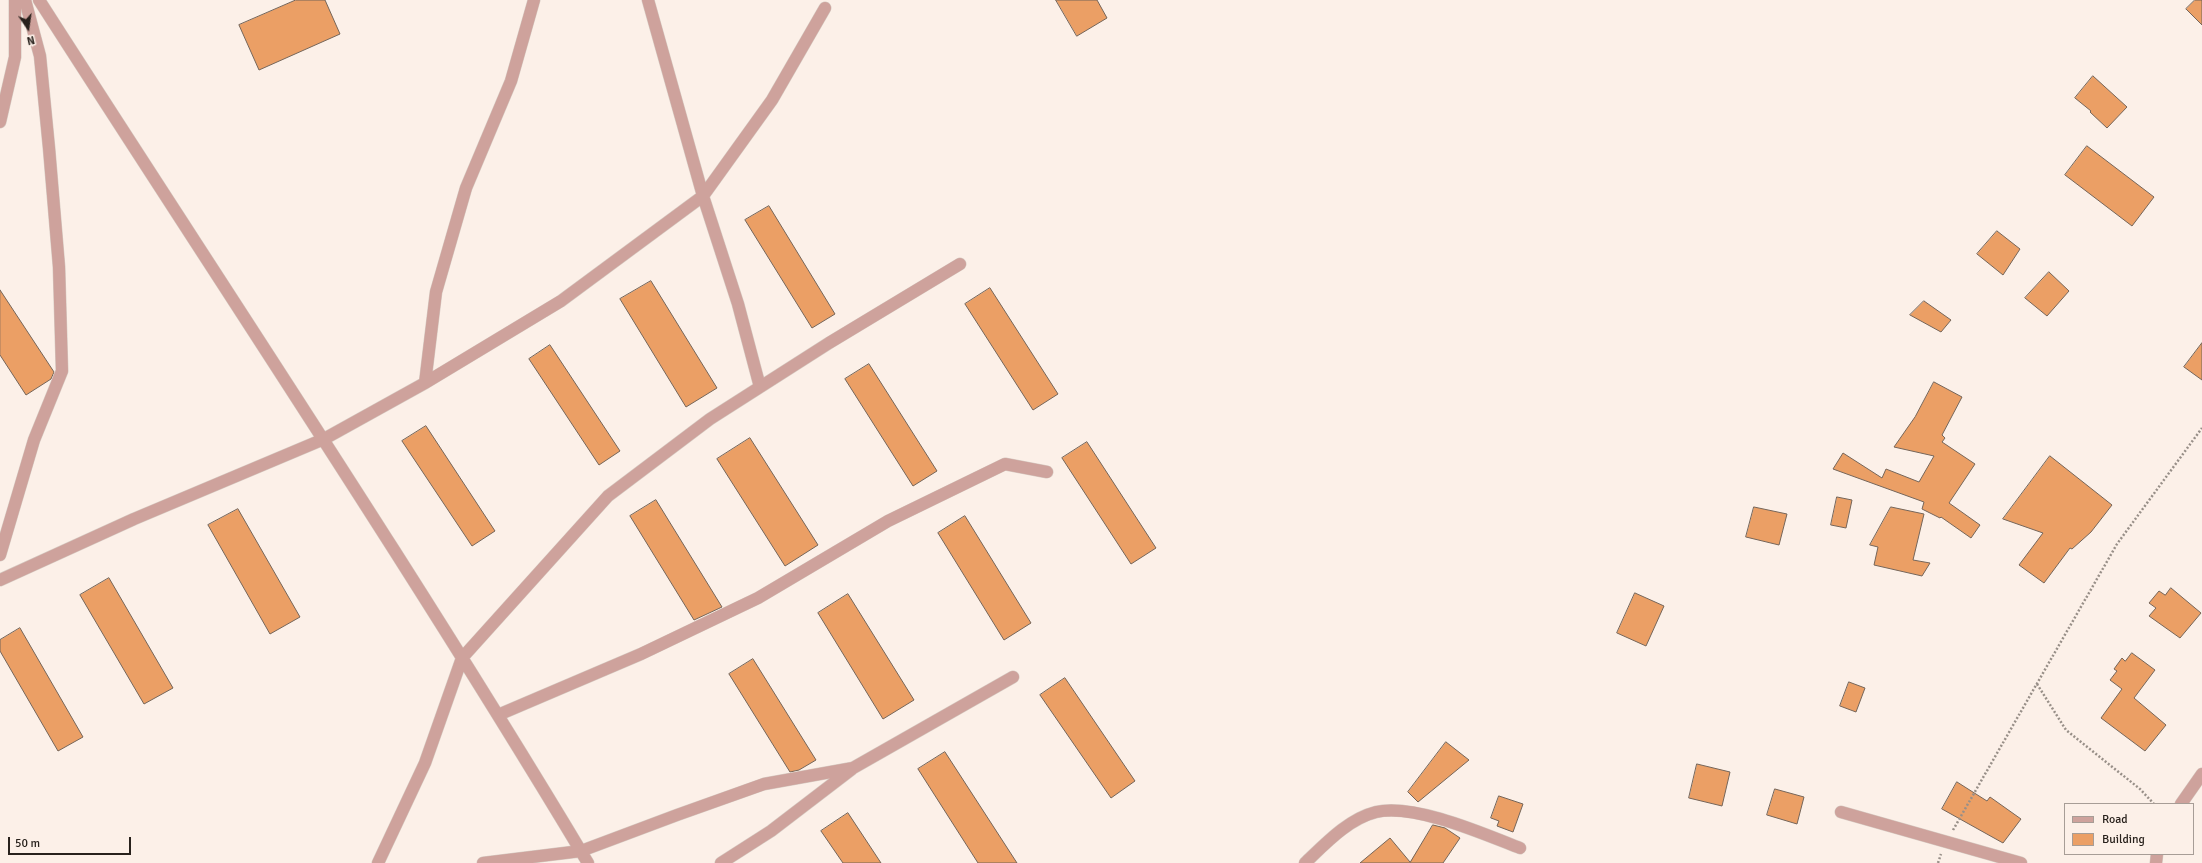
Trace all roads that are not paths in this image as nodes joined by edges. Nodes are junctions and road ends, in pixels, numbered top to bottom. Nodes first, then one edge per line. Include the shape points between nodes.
1 (15, 0) edge
2 (25, 0) edge
3 (39, 0) edge
4 (534, 0) edge
5 (648, 0) edge
6 (824, 8) dead end
7 (0, 122) edge
8 (703, 196) junction
9 (960, 264) dead end
10 (425, 383) junction
11 (760, 387) junction
12 (324, 440) junction
13 (1047, 472) dead end
14 (0, 555) edge
15 (0, 580) edge
16 (462, 658) junction
17 (1013, 677) dead end
18 (498, 715) junction
19 (853, 768) junction
20 (2202, 774) edge
21 (2182, 803) edge
22 (1841, 812) dead end
23 (1520, 848) dead end
24 (581, 851) junction
25 (1994, 860) edge
26 (378, 863) edge
27 (483, 863) edge
28 (588, 863) edge
29 (721, 863) edge
30 (1305, 863) edge
31 (2021, 863) edge

1 - 7 street via 15,56
2 - 14 street via 40,56 59,267 62,371 34,440
3 - 12 street
4 - 10 street via 511,81 466,188 436,292
5 - 8 street
6 - 8 street via 772,100
8 - 10 street via 561,302
8 - 11 street via 738,304
9 - 11 street
10 - 12 street
11 - 16 street via 710,419 608,496
12 - 15 street via 134,519
12 - 16 street
13 - 18 street via 1005,464 888,521 758,598 641,654
16 - 18 street
16 - 26 street via 425,763
17 - 19 street
18 - 24 street
19 - 24 street via 764,784
19 - 29 street via 771,831
20 - 21 street
22 - 25 street
23 - 30 street via 1475,830 1409,812 1376,812 1346,826
24 - 27 street
24 - 28 street
25 - 31 street

